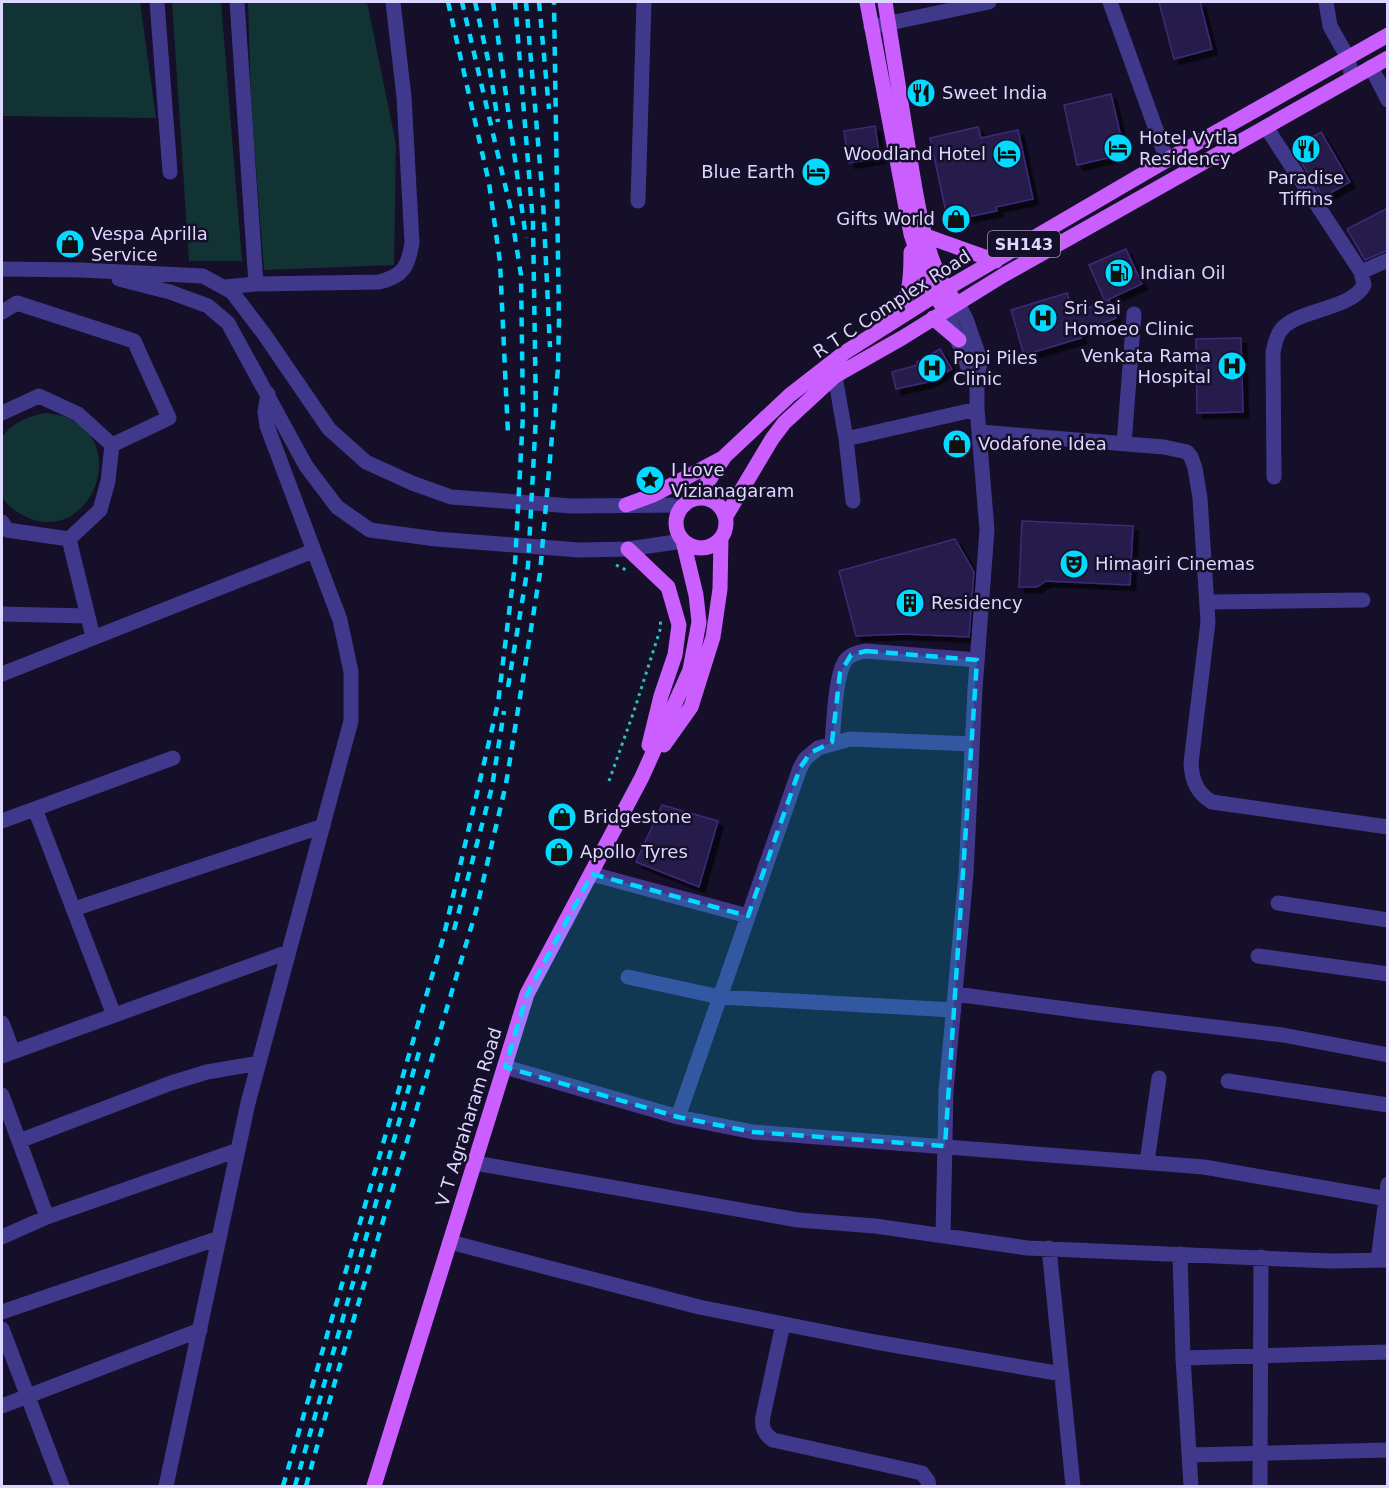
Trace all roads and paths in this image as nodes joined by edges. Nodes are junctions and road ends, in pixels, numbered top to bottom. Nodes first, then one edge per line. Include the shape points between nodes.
1 (157, 2) edge
2 (237, 2) edge
3 (393, 2) edge
4 (644, 2) edge
5 (867, 2) edge
6 (885, 2) edge
7 (989, 2) edge
8 (1110, 2) edge
9 (1326, 2) edge
10 (889, 23) junction
11 (871, 27) junction
12 (1388, 36) edge
13 (1348, 58) junction
14 (1388, 58) edge
15 (1371, 68) junction
16 (1352, 78) junction
17 (1388, 100) edge
18 (896, 121) junction
19 (1266, 127) junction
20 (1167, 160) junction
21 (170, 172) dead end
22 (638, 201) dead end
23 (918, 235) junction
24 (1388, 260) edge
25 (996, 261) junction
26 (2, 268) edge
27 (81, 270) junction
28 (1361, 272) junction
29 (256, 284) junction
30 (225, 287) junction
31 (940, 293) junction
32 (946, 311) junction
33 (2, 312) edge
34 (1134, 314) dead end
35 (878, 334) junction
36 (977, 374) junction
37 (835, 376) junction
38 (268, 394) junction
39 (3, 407) edge
40 (977, 410) junction
41 (980, 432) junction
42 (846, 439) junction
43 (1124, 444) junction
44 (112, 445) junction
45 (725, 456) junction
46 (1274, 477) dead end
47 (691, 501) junction
48 (853, 501) dead end
49 (626, 505) junction
50 (726, 516) junction
51 (2, 522) edge
52 (680, 534) junction
53 (69, 538) junction
54 (721, 538) junction
55 (628, 549) junction
56 (313, 550) junction
57 (606, 564) dead end
58 (634, 575) dead end
59 (1364, 600) dead end
60 (1207, 602) junction
61 (2, 614) edge
62 (87, 616) junction
63 (660, 616) dead end
64 (93, 637) junction
65 (977, 660) junction
66 (2, 674) edge
67 (832, 742) junction
68 (972, 744) junction
69 (173, 758) dead end
70 (642, 777) junction
71 (609, 781) dead end
72 (35, 808) junction
73 (2, 821) edge
74 (323, 825) junction
75 (1388, 827) edge
76 (592, 874) junction
77 (1278, 903) dead end
78 (74, 909) junction
79 (748, 916) junction
80 (1388, 920) edge
81 (288, 952) junction
82 (1258, 956) dead end
83 (1388, 974) edge
84 (628, 977) dead end
85 (955, 994) junction
86 (720, 998) junction
87 (954, 1010) junction
88 (114, 1015) junction
89 (2, 1023) edge
90 (7, 1054) edge
91 (1388, 1055) edge
92 (259, 1063) junction
93 (505, 1067) junction
94 (1159, 1078) dead end
95 (1228, 1080) dead end
96 (2, 1095) edge
97 (1388, 1105) edge
98 (678, 1117) junction
99 (19, 1141) junction
100 (945, 1146) junction
101 (238, 1150) junction
102 (1147, 1162) junction
103 (475, 1163) junction
104 (1387, 1194) edge
105 (47, 1217) junction
106 (943, 1236) junction
107 (2, 1237) edge
108 (219, 1238) junction
109 (450, 1242) junction
110 (1049, 1248) junction
111 (1180, 1254) junction
112 (1261, 1257) junction
113 (1383, 1260) edge
114 (2, 1312) edge
115 (783, 1324) junction
116 (2, 1329) edge
117 (200, 1330) junction
118 (1388, 1352) edge
119 (1260, 1357) junction
120 (1183, 1359) junction
121 (1062, 1374) junction
122 (26, 1396) junction
123 (2, 1406) edge
124 (1388, 1450) edge
125 (1259, 1454) junction
126 (1189, 1455) junction
127 (60, 1486) edge
128 (166, 1486) edge
129 (374, 1486) edge
130 (929, 1486) edge
131 (1073, 1486) edge
132 (1191, 1486) edge
133 (1260, 1486) edge

1 - 21 street
2 - 29 street
3 - 29 street via 404,97 412,243 409,258 398,275 379,282
4 - 22 street
5 - 11 main road
6 - 10 main road
7 - 10 street
8 - 20 street
9 - 13 street via 1330,26
10 - 11 street
10 - 18 main road
11 - 18 main road
12 - 13 main road, R T C Complex Road / SH143
13 - 16 street
13 - 20 main road, R T C Complex Road / SH143
14 - 15 main road, R T C Complex Road / SH143
15 - 16 main road, R T C Complex Road / SH143
15 - 17 street
16 - 19 main road, R T C Complex Road / SH143
18 - 23 main road
19 - 28 street
19 - 32 main road, R T C Complex Road / SH143
20 - 25 main road, R T C Complex Road / SH143
23 - 25 main road
23 - 31 main road via 939,275
23 - 31 main road via 921,269
23 - 35 main road via 909,292
24 - 28 street
25 - 31 main road, R T C Complex Road / SH143
26 - 27 street
27 - 30 street via 203,276
27 - 38 street via 170,292 208,306 228,323
28 - 46 street via 1361,291 1287,324 1277,337
29 - 30 street
30 - 49 street via 264,334 329,429 366,462 452,497 572,506
31 - 32 main road
31 - 35 main road, R T C Complex Road / SH143
32 - 36 street via 968,367
32 - 36 street via 966,319 981,362
32 - 37 main road, SH143
33 - 44 street via 17,303 134,341 169,418
34 - 43 street
35 - 45 main road, R T C Complex Road / SH143 via 844,353 790,395
36 - 40 street
37 - 42 street
37 - 50 main road, SH143 via 772,439
38 - 55 street via 306,466 337,507 370,531 579,550
38 - 56 street via 267,426
39 - 44 street via 39,396 78,414
40 - 41 street
40 - 42 street
41 - 43 street
41 - 65 street via 987,530
42 - 48 street
43 - 60 street via 1178,449 1191,457 1200,498
44 - 53 street via 108,481 99,510
45 - 47 main road, R T C Complex Road / SH143
45 - 49 main road
47 - 49 street
47 - 50 main road via 712,500
47 - 52 main road via 679,511
50 - 54 main road, SH143
51 - 53 street via 7,530
52 - 54 main road via 700,548
52 - 55 street
52 - 70 main road via 699,622 690,670
53 - 62 street
54 - 70 main road via 720,589 713,637 691,706
55 - 70 main road via 668,587 679,625 675,655
56 - 64 street
56 - 74 street via 340,620 351,672 351,721
57 - 58 path via 618,565
59 - 60 street
60 - 75 street via 1191,763 1195,786 1202,796 1212,802
61 - 62 street
62 - 64 street
63 - 71 path via 661,627
64 - 66 street
65 - 67 street via 866,651 851,655 840,673
65 - 68 street
67 - 68 street via 850,739
67 - 79 street via 810,753 800,768
68 - 85 street
69 - 72 street
70 - 76 main road, V T Agraharam Road
72 - 73 street
72 - 78 street
74 - 78 street
74 - 81 street
76 - 79 street
76 - 93 main road, V T Agraharam Road via 528,993
77 - 80 street
78 - 88 street
79 - 86 street
81 - 88 street
81 - 92 street
82 - 83 street
84 - 86 street
85 - 87 street
85 - 91 street via 1283,1035
86 - 87 street
86 - 98 street
87 - 100 street
88 - 90 street
89 - 90 street
92 - 99 street via 171,1083
92 - 101 street
93 - 98 street
93 - 103 main road, V T Agraharam Road
94 - 102 street
95 - 97 street
96 - 99 street
98 - 100 street via 753,1132
99 - 105 street
100 - 102 street
100 - 106 street
101 - 105 street
101 - 108 street
102 - 104 street
103 - 106 street via 798,1220
103 - 109 main road, V T Agraharam Road
104 - 113 street
105 - 107 street
106 - 110 street
108 - 114 street
108 - 117 street
109 - 115 street via 699,1307
109 - 129 main road, V T Agraharam Road
110 - 111 street
110 - 121 street
111 - 112 street
111 - 120 street
112 - 113 street
112 - 119 street
115 - 121 street
115 - 130 street via 761,1424 767,1436 922,1473
116 - 122 street
117 - 122 street
117 - 128 street
118 - 119 street
119 - 120 street
119 - 125 street
120 - 126 street
121 - 131 street
122 - 123 street
122 - 127 street
124 - 125 street
125 - 126 street
125 - 133 street
126 - 132 street

